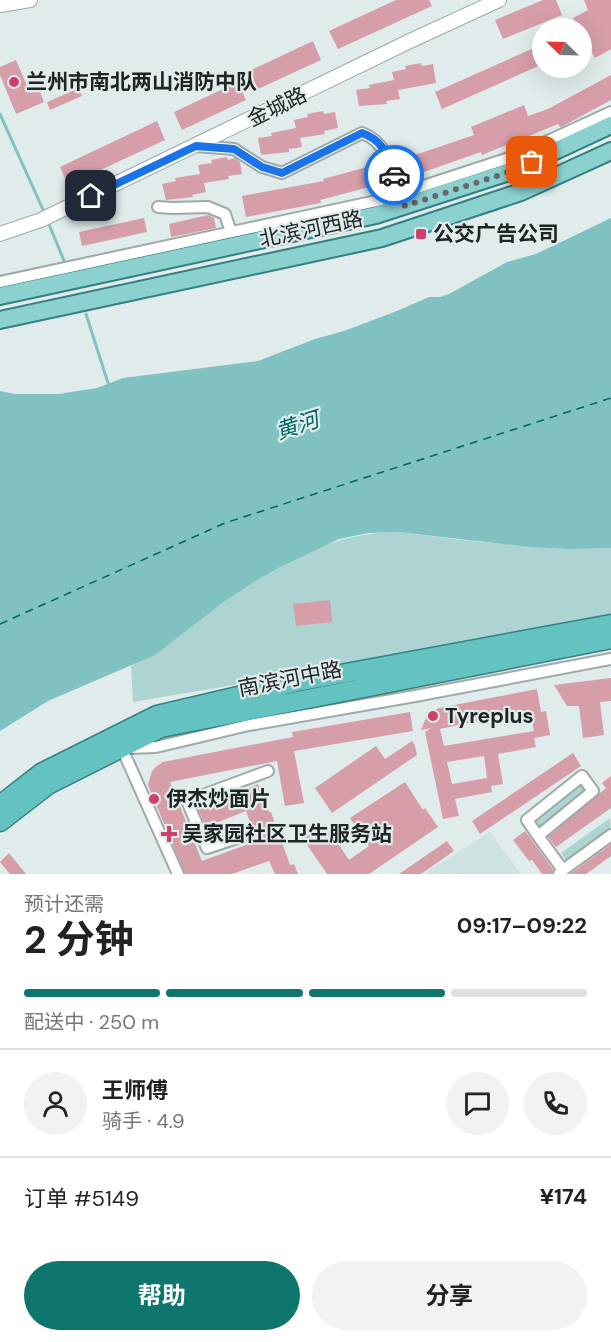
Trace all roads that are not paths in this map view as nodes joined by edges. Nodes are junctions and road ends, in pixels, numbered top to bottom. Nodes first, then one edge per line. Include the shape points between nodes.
1 (30, 0) edge
2 (499, 0) edge
3 (0, 5) edge
4 (611, 112) edge
5 (611, 125) edge
6 (196, 146) junction
7 (611, 151) edge
8 (403, 200) junction
9 (158, 207) dead end
10 (231, 232) junction
11 (0, 234) edge
12 (0, 282) edge
13 (0, 296) edge
14 (0, 320) edge
15 (611, 624) edge
16 (611, 639) edge
17 (611, 659) edge
18 (119, 742) junction
19 (268, 771) dead end
20 (0, 805) edge
21 (0, 822) edge
22 (611, 835) edge
23 (243, 836) dead end
24 (538, 836) junction
25 (561, 872) edge
26 (178, 874) edge

1 - 3 street
2 - 6 street, 金城路
4 - 8 street via 515,156
5 - 8 main road, 北滨河西路 via 512,171
6 - 8 street via 234,149 262,167 282,173 362,133 384,147
6 - 11 street, 金城路 via 41,220
7 - 14 main road, 北滨河西路 via 521,192 382,238
8 - 10 street
8 - 13 main road, 北滨河西路 via 376,215
9 - 10 street via 208,207 225,214
10 - 12 street
15 - 18 highway, 南滨河中路 via 297,682 157,715
16 - 18 highway, 南滨河中路 via 161,728
17 - 18 street via 249,724 156,747
18 - 20 highway, 南滨河中路 via 42,773
18 - 21 highway, 南滨河中路 via 48,785
18 - 26 street
19 - 23 street via 187,801 207,848
22 - 25 street
24 - 24 street via 527,820 582,776 593,791
24 - 25 street

